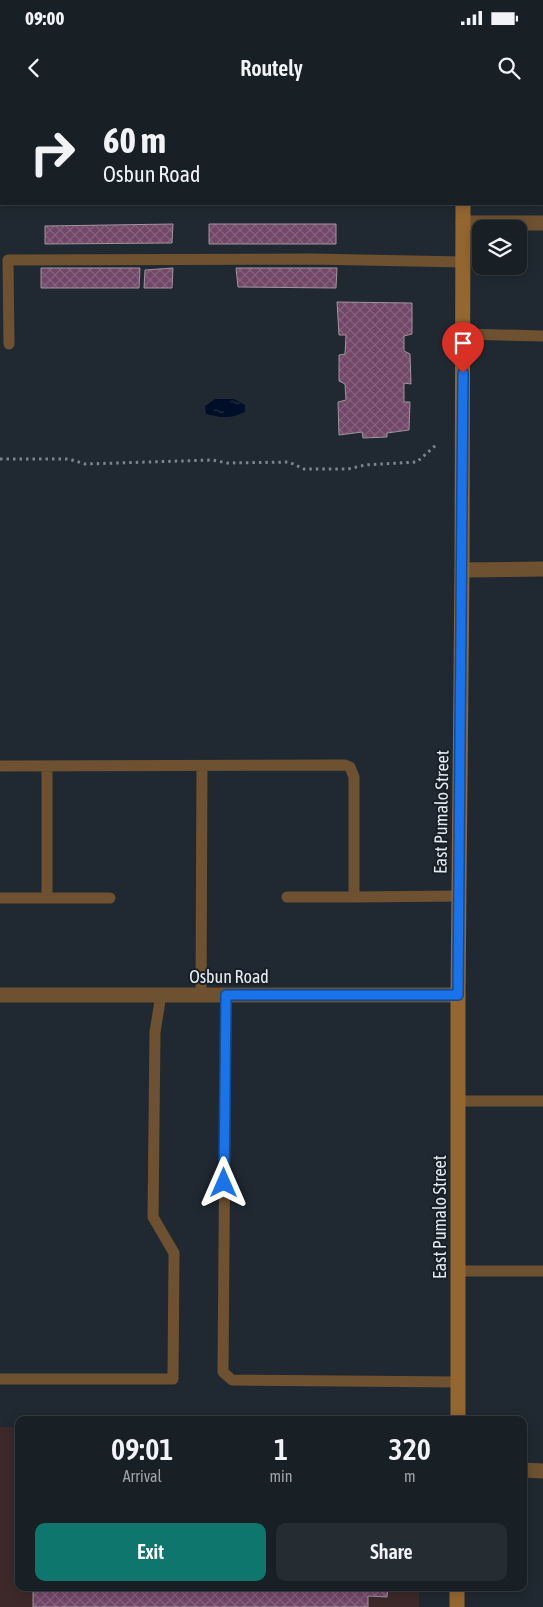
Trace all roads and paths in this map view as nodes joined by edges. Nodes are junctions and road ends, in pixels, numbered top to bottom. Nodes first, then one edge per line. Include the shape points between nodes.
1 (463, 205) edge
2 (463, 223) junction
3 (543, 223) edge
4 (463, 262) junction
5 (463, 334) junction
6 (543, 336) edge
7 (9, 344) dead end
8 (436, 445) dead end
9 (0, 460) edge
10 (543, 569) edge
11 (462, 570) junction
12 (0, 766) edge
13 (47, 766) junction
14 (202, 766) junction
15 (459, 896) junction
16 (287, 897) dead end
17 (354, 897) junction
18 (0, 898) edge
19 (47, 898) junction
20 (110, 898) dead end
21 (0, 995) edge
22 (161, 995) junction
23 (201, 995) junction
24 (226, 995) junction
25 (458, 995) junction
26 (458, 1101) junction
27 (543, 1101) edge
28 (458, 1271) junction
29 (543, 1271) edge
30 (0, 1379) edge
31 (458, 1382) junction
32 (458, 1416) edge
33 (527, 1470) edge
34 (543, 1471) edge
35 (457, 1591) edge
36 (457, 1607) edge

1 - 2 street, East Pumalo Street
2 - 3 street
2 - 4 street, East Pumalo Street
4 - 5 street, East Pumalo Street
4 - 7 lane via 8,260
5 - 6 lane
5 - 11 street, East Pumalo Street
8 - 9 path via 417,462 348,469 304,469 289,462 227,463 212,460 85,464 69,460
10 - 11 street
11 - 15 street, East Pumalo Street
12 - 13 lane
13 - 14 lane
13 - 19 lane
14 - 17 lane via 345,765 350,768 354,777
14 - 23 lane
15 - 17 lane
15 - 25 street, East Pumalo Street
16 - 17 lane
18 - 19 lane
19 - 20 lane
21 - 22 street, Osbun Road
22 - 23 street, Osbun Road
22 - 30 lane via 155,1032 153,1218 174,1253 173,1379
23 - 24 street, Osbun Road
24 - 25 street, Osbun Road
24 - 31 lane via 222,1372 232,1380
25 - 26 street, East Pumalo Street
26 - 27 lane
26 - 28 street, East Pumalo Street
28 - 29 lane
28 - 31 street, East Pumalo Street
31 - 32 street, East Pumalo Street
33 - 34 street
35 - 36 street

